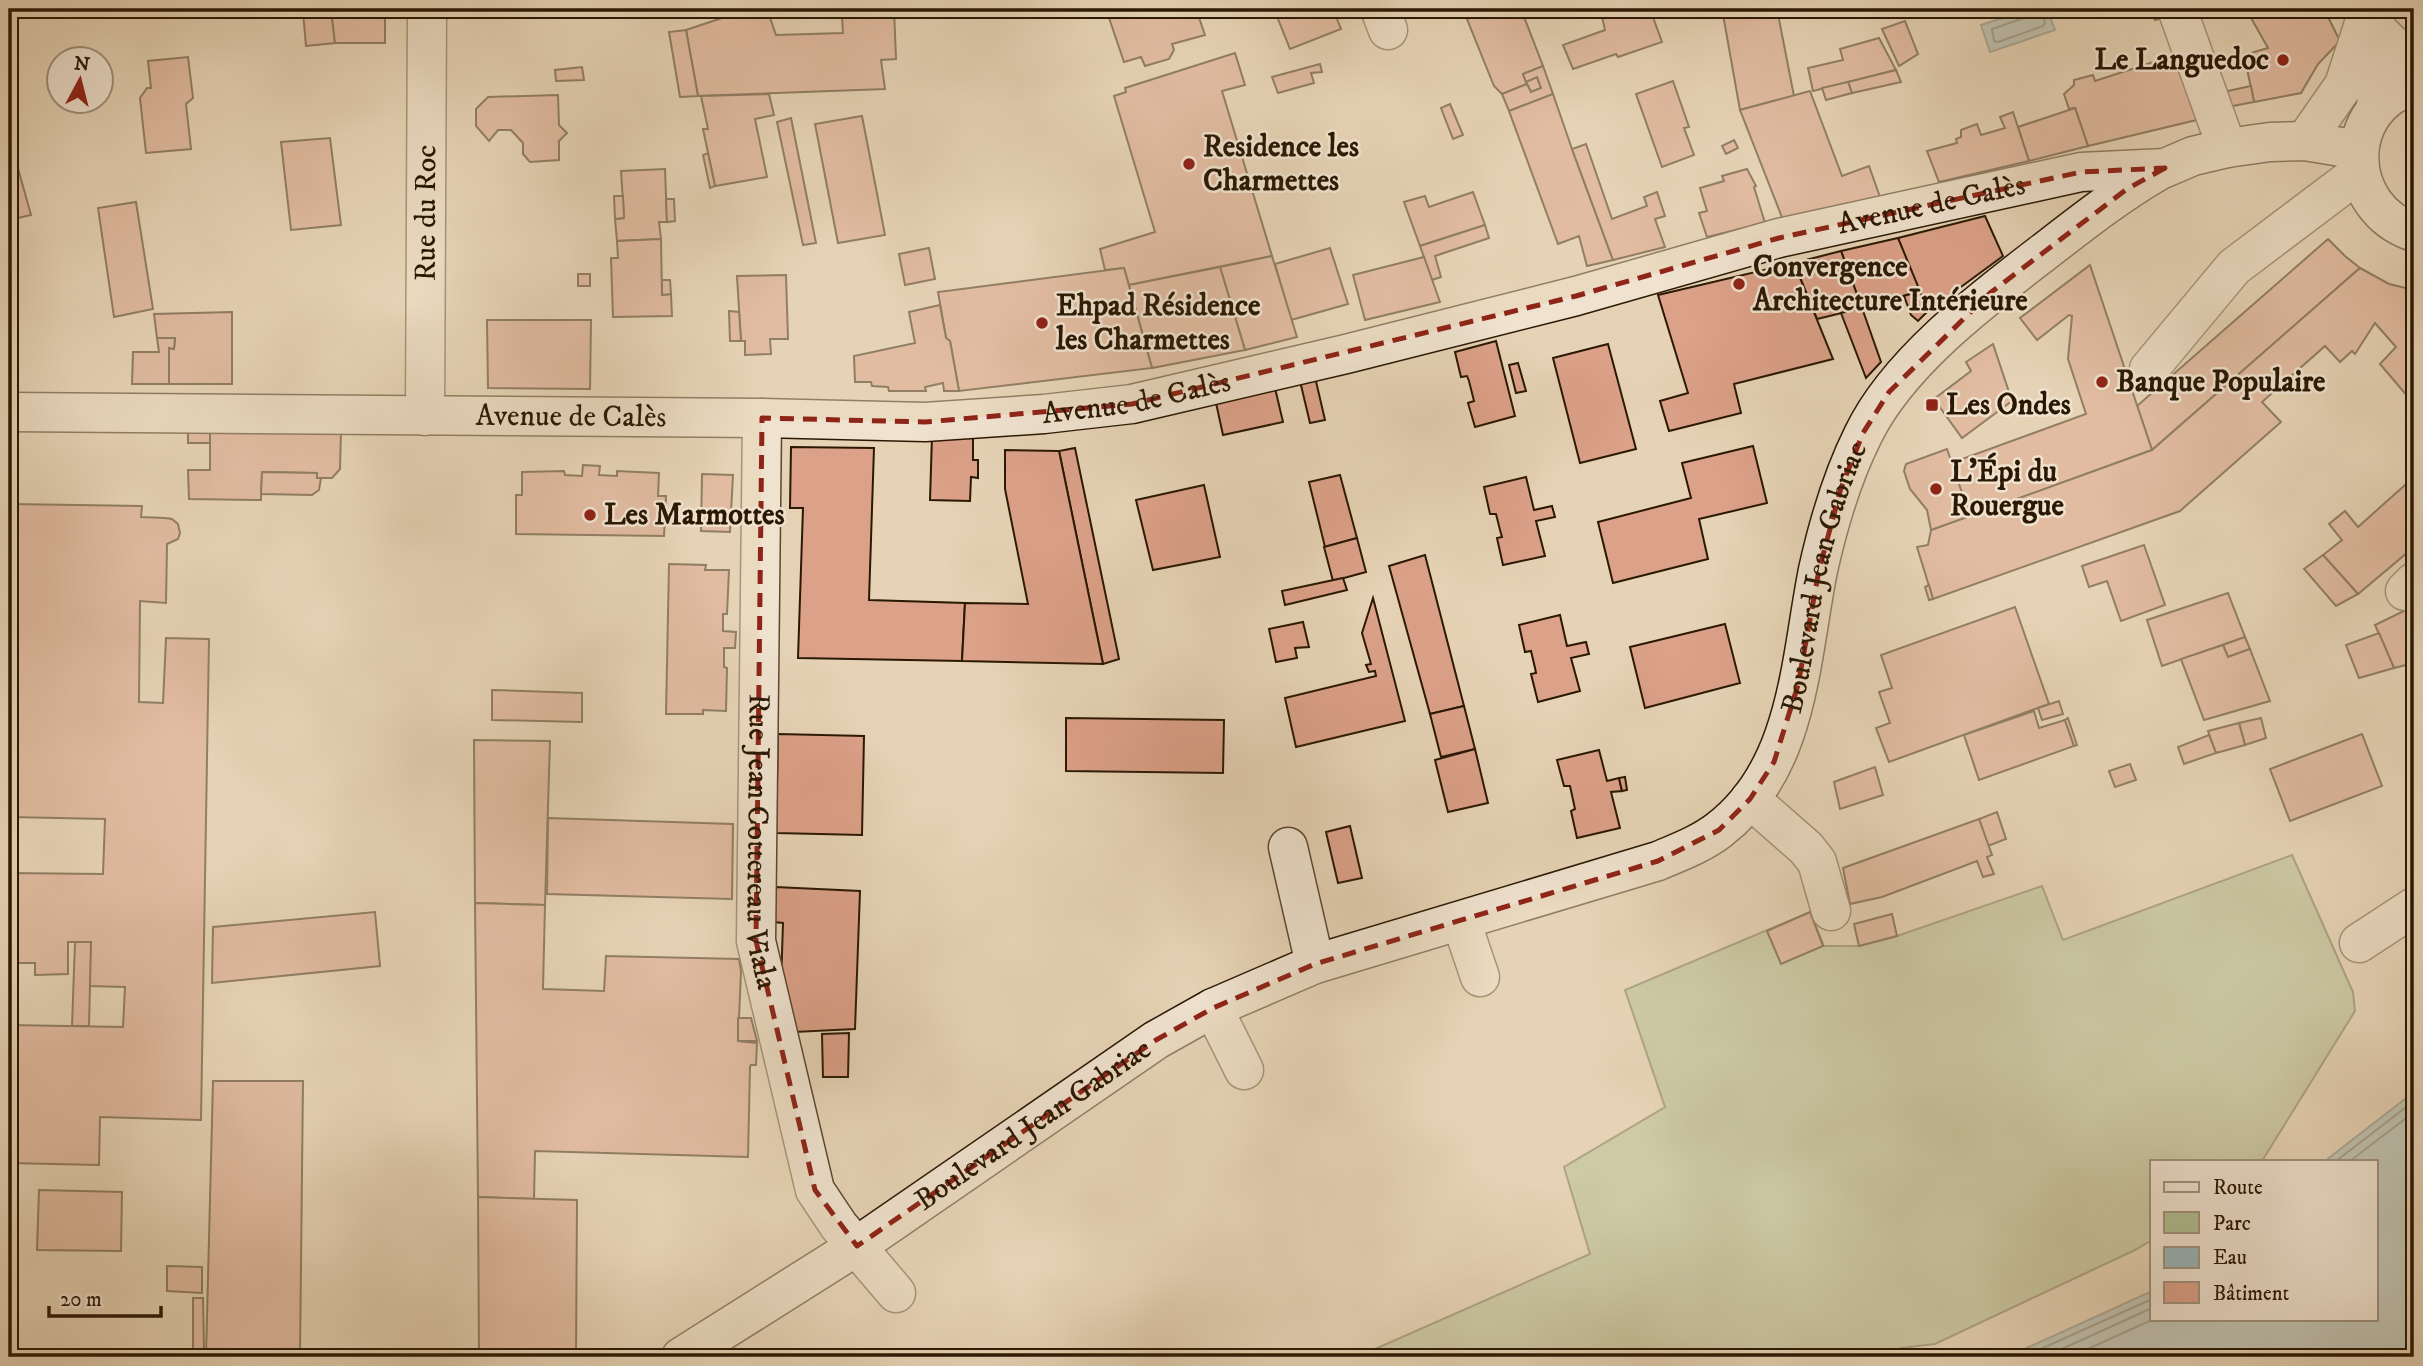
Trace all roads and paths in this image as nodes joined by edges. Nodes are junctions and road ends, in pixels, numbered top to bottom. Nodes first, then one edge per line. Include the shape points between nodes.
1 (427, 9) edge
2 (2177, 9) edge
3 (2372, 18) edge
4 (2414, 65) edge
5 (2414, 85) edge
6 (2376, 109) junction
7 (2305, 141) junction
8 (2227, 148) junction
9 (2360, 161) junction
10 (2165, 167) junction
11 (2414, 232) edge
12 (2149, 369) dead end
13 (9, 412) edge
14 (425, 416) junction
15 (762, 418) junction
16 (1750, 799) junction
17 (1288, 847) dead end
18 (2414, 907) edge
19 (1830, 911) dead end
20 (1461, 921) junction
21 (2359, 943) dead end
22 (1315, 964) junction
23 (1480, 978) dead end
24 (1213, 1008) junction
25 (1244, 1070) dead end
26 (857, 1246) junction
27 (896, 1293) dead end
28 (681, 1357) edge

1 - 14 street, Rue du Roc
2 - 8 street
3 - 4 street
3 - 6 street
3 - 7 street via 2344,85
5 - 6 street
6 - 9 street via 2365,129
7 - 8 street, Avenue de Calès
7 - 9 street, Avenue de Calès
8 - 10 street, Avenue de Calès
9 - 11 street via 2366,192 2392,222
9 - 12 street via 2234,267
10 - 15 street, Avenue de Calès via 2081,172 1779,238 1563,299 1132,404 925,422
10 - 16 street, Boulevard Jean Gabriac via 2127,189 1990,293 1889,392 1863,433 1841,488 1819,570 1789,721 1774,762
13 - 14 street, Avenue de Calès
14 - 15 street, Avenue de Calès
15 - 26 street, Rue Jean Cottereau Viala via 755,941 814,1191
16 - 19 street via 1817,862
16 - 20 street, Boulevard Jean Gabriac via 1719,830 1658,861
17 - 22 street
18 - 21 street
20 - 22 street, Boulevard Jean Gabriac
20 - 23 street
22 - 24 street, Boulevard Jean Gabriac
24 - 25 street
24 - 26 street, Boulevard Jean Gabriac via 1156,1040
26 - 27 street
26 - 28 street, Boulevard Jean Gabriac

